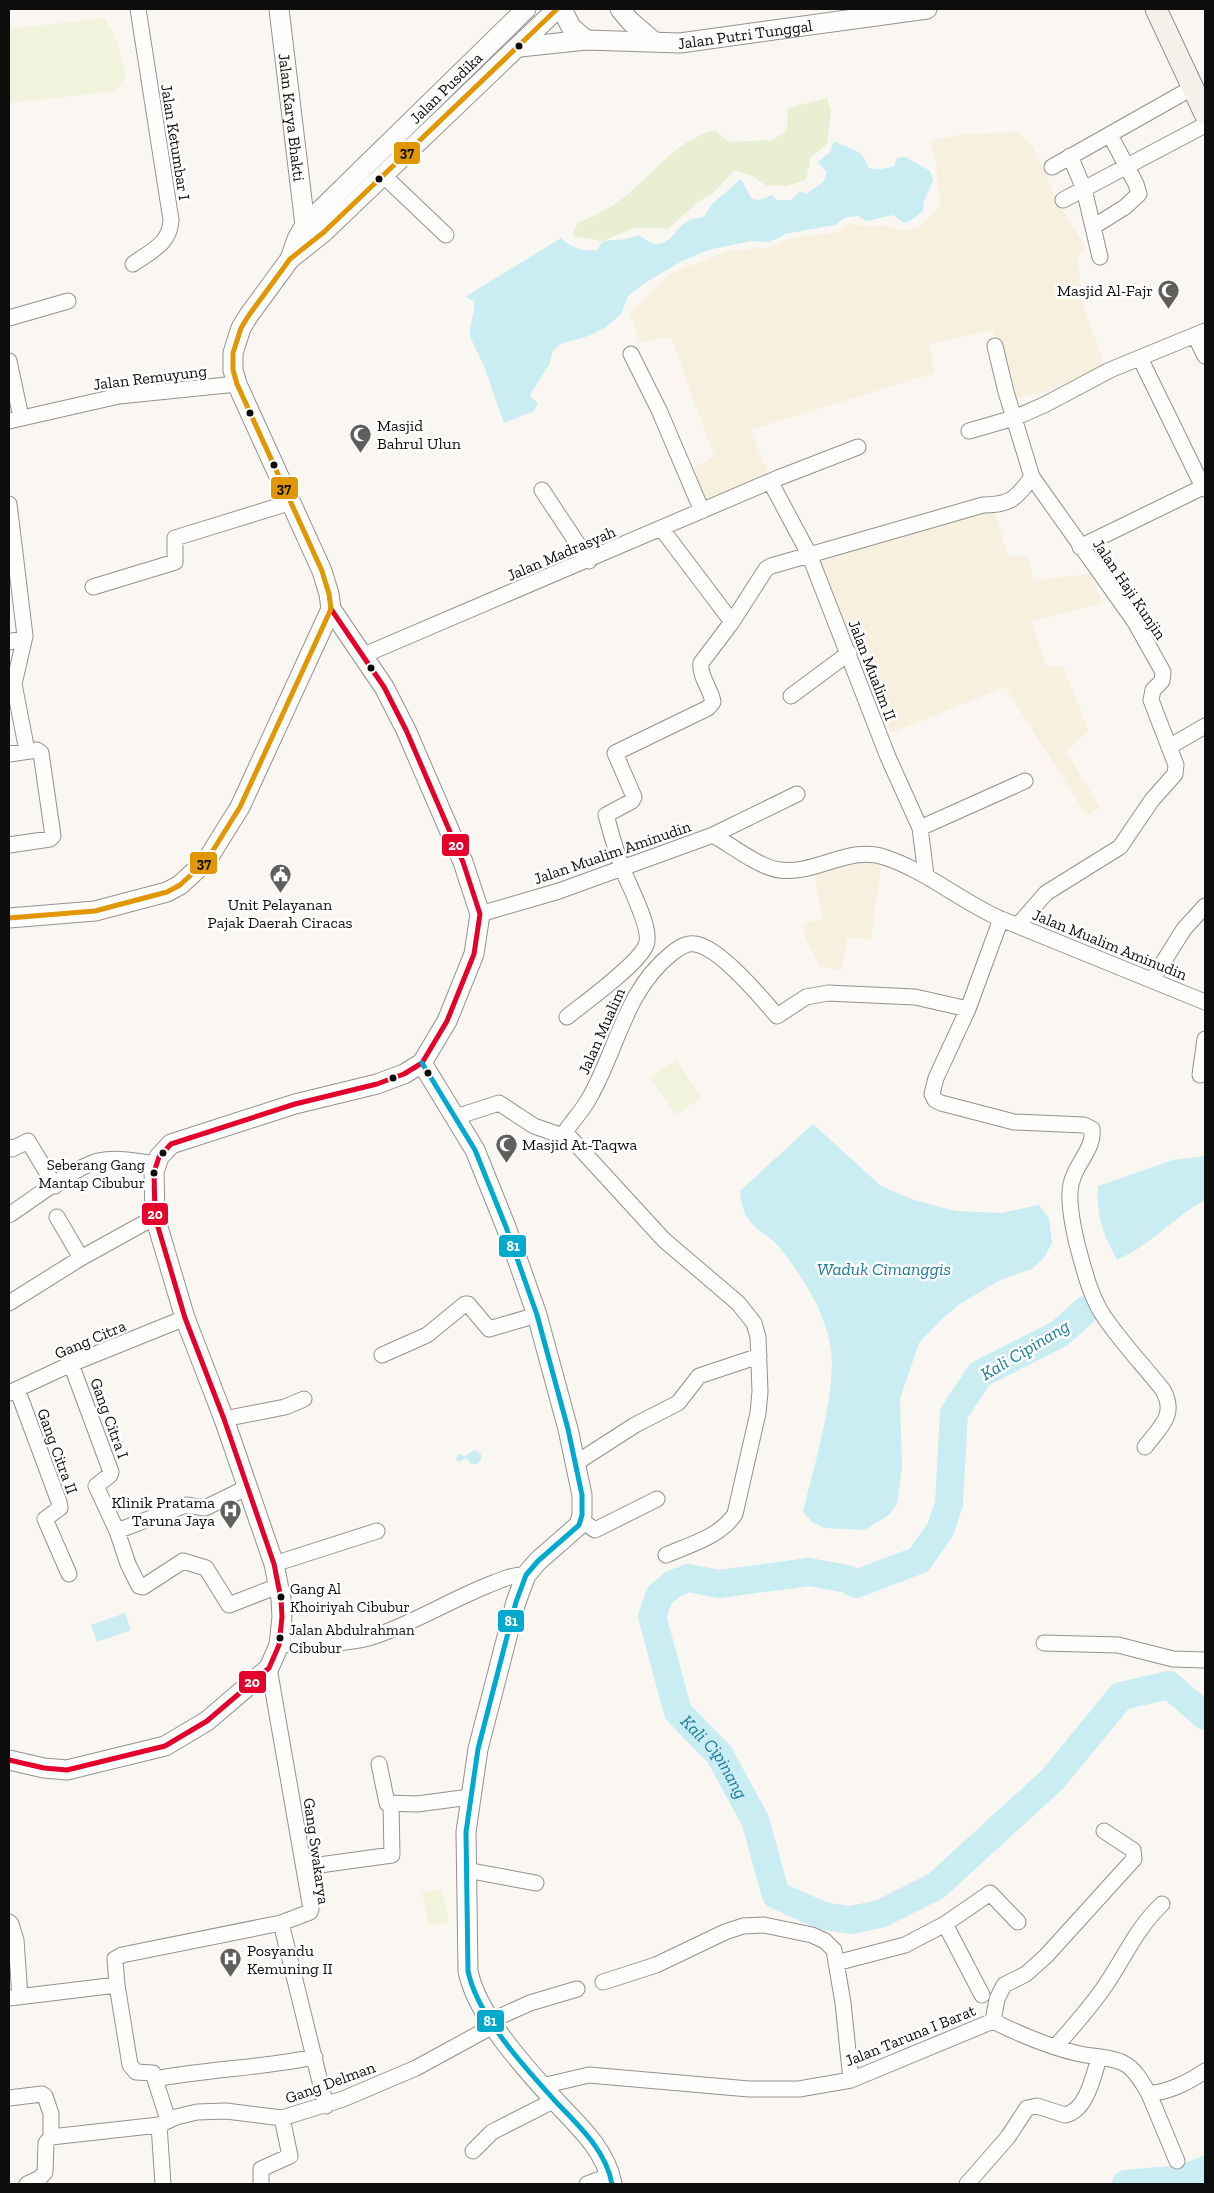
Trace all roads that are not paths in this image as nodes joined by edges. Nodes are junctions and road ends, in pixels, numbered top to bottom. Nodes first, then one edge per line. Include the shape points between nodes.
1 (138, 9) edge
2 (279, 9) edge
3 (526, 9) edge
4 (558, 9) edge
5 (562, 9) edge
6 (620, 9) edge
7 (927, 9) edge
8 (1156, 9) edge
9 (586, 40) junction
10 (652, 40) junction
11 (520, 47) junction
12 (1192, 88) junction
13 (1205, 114) edge
14 (1205, 125) edge
15 (1110, 135) junction
16 (1070, 156) junction
17 (1127, 166) junction
18 (1052, 167) dead end
19 (383, 175) junction
20 (1084, 189) junction
21 (1063, 200) dead end
22 (305, 225) junction
23 (1093, 227) junction
24 (446, 236) dead end
25 (1100, 257) dead end
26 (290, 259) junction
27 (134, 264) dead end
28 (68, 300) dead end
29 (9, 318) edge
30 (1200, 334) edge
31 (995, 346) dead end
32 (631, 354) dead end
33 (1205, 356) edge
34 (1140, 358) junction
35 (9, 361) edge
36 (237, 384) junction
37 (1014, 418) junction
38 (15, 419) edge
39 (968, 431) dead end
40 (858, 447) dead end
41 (1032, 477) junction
42 (771, 483) junction
43 (1204, 488) edge
44 (542, 490) dead end
45 (292, 502) junction
46 (9, 504) edge
47 (702, 511) junction
48 (10, 525) edge
49 (661, 528) junction
50 (1080, 547) junction
51 (808, 554) junction
52 (589, 561) junction
53 (93, 587) dead end
54 (331, 609) junction
55 (732, 622) junction
56 (24, 638) junction
57 (9, 642) edge
58 (849, 653) junction
59 (364, 656) junction
60 (13, 664) edge
61 (791, 696) dead end
62 (1205, 726) edge
63 (1170, 747) junction
64 (27, 751) junction
65 (9, 754) edge
66 (1025, 781) dead end
67 (797, 794) dead end
68 (920, 828) junction
69 (713, 835) junction
70 (9, 845) edge
71 (622, 868) junction
72 (926, 875) junction
73 (1205, 906) edge
74 (480, 914) junction
75 (9, 918) edge
76 (1001, 919) junction
77 (1018, 925) junction
78 (1152, 980) junction
79 (1205, 1002) edge
80 (968, 1009) junction
81 (567, 1017) dead end
82 (1205, 1039) edge
83 (422, 1063) junction
84 (1200, 1075) dead end
85 (456, 1117) junction
86 (565, 1132) junction
87 (9, 1147) edge
88 (156, 1164) junction
89 (55, 1186) junction
90 (9, 1215) edge
91 (57, 1217) dead end
92 (155, 1217) junction
93 (81, 1258) junction
94 (9, 1303) edge
95 (537, 1315) junction
96 (185, 1318) junction
97 (382, 1355) dead end
98 (759, 1356) junction
99 (72, 1364) junction
100 (13, 1391) edge
101 (304, 1399) dead end
102 (224, 1419) junction
103 (1144, 1446) dead end
104 (576, 1464) junction
105 (248, 1487) junction
106 (657, 1499) dead end
107 (581, 1520) junction
108 (117, 1531) junction
109 (378, 1532) dead end
110 (666, 1555) dead end
111 (274, 1564) junction
112 (69, 1574) dead end
113 (526, 1575) junction
114 (278, 1586) junction
115 (1044, 1643) dead end
116 (279, 1644) junction
117 (1205, 1660) edge
118 (269, 1668) junction
119 (9, 1760) edge
120 (379, 1764) dead end
121 (470, 1797) junction
122 (391, 1804) junction
123 (1104, 1831) dead end
124 (305, 1867) junction
125 (466, 1870) junction
126 (536, 1883) dead end
127 (1162, 1904) dead end
128 (9, 1922) edge
129 (1018, 1922) dead end
130 (280, 1923) junction
131 (945, 1924) junction
132 (836, 1962) junction
133 (603, 1982) dead end
134 (117, 1985) junction
135 (577, 1989) dead end
136 (982, 1995) dead end
137 (15, 1998) edge
138 (993, 2020) junction
139 (492, 2024) junction
140 (1056, 2046) junction
141 (315, 2057) junction
142 (1099, 2058) junction
143 (1205, 2071) edge
144 (155, 2079) junction
145 (851, 2080) junction
146 (548, 2093) junction
147 (1149, 2094) junction
148 (9, 2098) edge
149 (326, 2106) junction
150 (282, 2118) junction
151 (163, 2123) junction
152 (50, 2138) junction
153 (473, 2151) dead end
154 (1177, 2161) dead end
155 (612, 2180) edge
156 (27, 2184) edge
157 (163, 2184) edge
158 (261, 2184) edge
159 (588, 2184) edge
160 (967, 2184) edge

1 - 27 street, Jalan Ketumbar I via 171,220 169,234 163,243
2 - 22 street, Jalan Karya Bhakti
3 - 22 street, Jalan Pusdika
4 - 11 street
5 - 9 street via 571,27
6 - 10 street
7 - 10 street, Jalan Putri Tunggal via 698,41 667,43
8 - 12 main road
9 - 10 street, Jalan Putri Tunggal
9 - 11 street, Jalan Putri Tunggal
11 - 19 street
12 - 13 main road
12 - 15 street
14 - 17 street
15 - 16 street
15 - 17 street
16 - 18 street
16 - 20 street
17 - 20 street
17 - 23 street via 1138,196
19 - 24 street
19 - 26 street via 324,232
20 - 21 street
20 - 23 street
22 - 26 street, Jalan Pusdika
23 - 25 street
26 - 36 street via 241,328 232,362
28 - 29 street
30 - 33 street
30 - 34 street
31 - 37 street, Jalan Haji Kunjin
32 - 47 street
34 - 37 street
34 - 43 street
35 - 38 street
36 - 38 street, Jalan Remuyung via 119,396
36 - 45 street
37 - 39 street
37 - 41 street, Jalan Haji Kunjin
40 - 42 street, Jalan Madrasyah
41 - 50 street, Jalan Haji Kunjin
41 - 51 street via 1020,494 1006,503 983,505
42 - 47 street, Jalan Madrasyah
42 - 51 street, Jalan Mualim II
43 - 50 street
44 - 52 street
45 - 53 street via 175,538 175,562
45 - 54 street via 322,572
46 - 48 street
47 - 49 street, Jalan Madrasyah
48 - 56 street
49 - 52 street, Jalan Madrasyah
49 - 55 street
50 - 63 street, Jalan Haji Kunjin via 1135,622 1163,672 1162,681 1153,690 1151,700
51 - 55 street via 766,570
51 - 58 street, Jalan Mualim II
52 - 59 street, Jalan Madrasyah
54 - 59 street
54 - 75 street via 240,807 207,860 167,892 95,910
55 - 71 street via 701,663 700,669 712,693 713,702 708,708 615,753 634,796 632,801 606,813
56 - 57 street
56 - 60 street
58 - 61 street
58 - 68 street, Jalan Mualim II via 888,757
59 - 74 street via 406,730 463,862
60 - 64 street
62 - 63 street
63 - 77 street, Jalan Haji Kunjin via 1176,765 1175,774 1152,800 1122,845 1046,893
64 - 65 street
64 - 70 street via 39,750 42,754 53,836 48,840
66 - 68 street
67 - 69 street
68 - 72 street, Jalan Mualim II
69 - 71 street, Jalan Mualim Aminudin
69 - 72 street, Jalan Mualim Aminudin via 781,871 858,854 875,854
71 - 74 street, Jalan Mualim Aminudin
71 - 81 street via 644,923 647,944 618,976
72 - 76 street, Jalan Mualim Aminudin via 967,902
73 - 78 street via 1184,929
74 - 83 street via 474,954 447,1021
76 - 77 street, Jalan Mualim Aminudin
76 - 80 street
77 - 78 street, Jalan Mualim Aminudin
78 - 79 street, Jalan Mualim Aminudin
80 - 86 street, Jalan Mualim via 915,997 854,993 814,995 777,1016 748,983 711,952 694,943 684,946 658,965 643,982 586,1102
80 - 103 street via 932,1090 935,1100 1014,1122 1084,1125 1093,1131 1090,1147 1076,1166 1070,1191 1073,1228 1092,1293 1105,1318 1169,1401 1163,1424
82 - 84 street
83 - 85 street
83 - 88 street via 378,1084 295,1104 171,1144
85 - 86 street via 498,1103 548,1132 560,1135
85 - 95 street via 475,1150
86 - 98 street via 664,1240 745,1310 756,1330
87 - 89 street via 12,1149 28,1141
88 - 89 street via 114,1159 99,1161 76,1170
88 - 92 street via 153,1175
89 - 90 street
91 - 93 street
92 - 93 street
92 - 96 street
93 - 94 street
95 - 97 street via 489,1328 468,1304 464,1304 427,1335
95 - 104 street
96 - 99 street, Gang Citra
96 - 102 street
98 - 104 street via 699,1376 678,1403 635,1425
98 - 110 street via 758,1413 734,1514 720,1530
99 - 100 street, Gang Citra
99 - 108 street, Gang Citra I via 111,1472 95,1485
100 - 112 street, Gang Citra II via 60,1504 45,1519
101 - 102 street via 285,1407
102 - 105 street
104 - 107 street via 582,1495
105 - 108 street via 205,1508 186,1505
105 - 111 street
106 - 107 street via 597,1529
107 - 113 street via 573,1532
108 - 114 street, Gang Citra I via 140,1587 183,1561 206,1568 229,1604
109 - 111 street
111 - 114 street
113 - 116 street via 509,1577 375,1636 334,1642
113 - 121 street via 478,1749
114 - 116 street via 282,1617
115 - 117 street via 1118,1645 1173,1659
116 - 118 street
118 - 119 street via 206,1721 165,1746 67,1770
118 - 124 street, Gang Swakarya
120 - 122 street via 385,1802
121 - 122 street
121 - 125 street
122 - 124 street via 392,1855
123 - 138 street via 1133,1850 1134,1859 1046,1956 1026,1974 1004,1985
124 - 130 street, Gang Swakarya via 310,1912
125 - 126 street
125 - 139 street via 468,1971 476,1996
127 - 140 street via 1130,1942 1094,2001
128 - 137 street via 16,1940
129 - 131 street via 990,1893
130 - 134 street via 118,1956 114,1962
130 - 141 street
131 - 132 street via 905,1945
131 - 136 street
132 - 133 street via 834,1950 820,1938 754,1924 725,1932 656,1965
132 - 145 street
134 - 137 street
134 - 144 street via 130,2065 136,2072 151,2071
135 - 139 street, Gang Delman via 530,2004
138 - 140 street, Jalan Taruna I Barat via 1025,2037
138 - 145 street, Jalan Taruna I Barat
139 - 146 street
139 - 149 street, Gang Delman via 434,2060
140 - 142 street, Jalan Taruna I Barat
141 - 144 street
141 - 149 street
142 - 147 street, Jalan Taruna I Barat via 1127,2064
142 - 160 street via 1078,2109 1065,2115 1037,2106 1028,2108
143 - 147 street via 1167,2092
144 - 151 street
145 - 146 street, Jalan Taruna I Barat via 799,2090 779,2090 589,2075
146 - 153 street, Jalan Taruna I Barat via 492,2132
146 - 155 street via 589,2136
147 - 154 street, Jalan Taruna I Barat
148 - 152 street via 43,2094 52,2114
149 - 150 street, Gang Delman
150 - 151 street, Gang Delman via 209,2111 184,2114
150 - 158 street via 290,2156 262,2168
151 - 152 street, Gang Delman
151 - 157 street
152 - 156 street via 46,2143 45,2172
155 - 159 street

